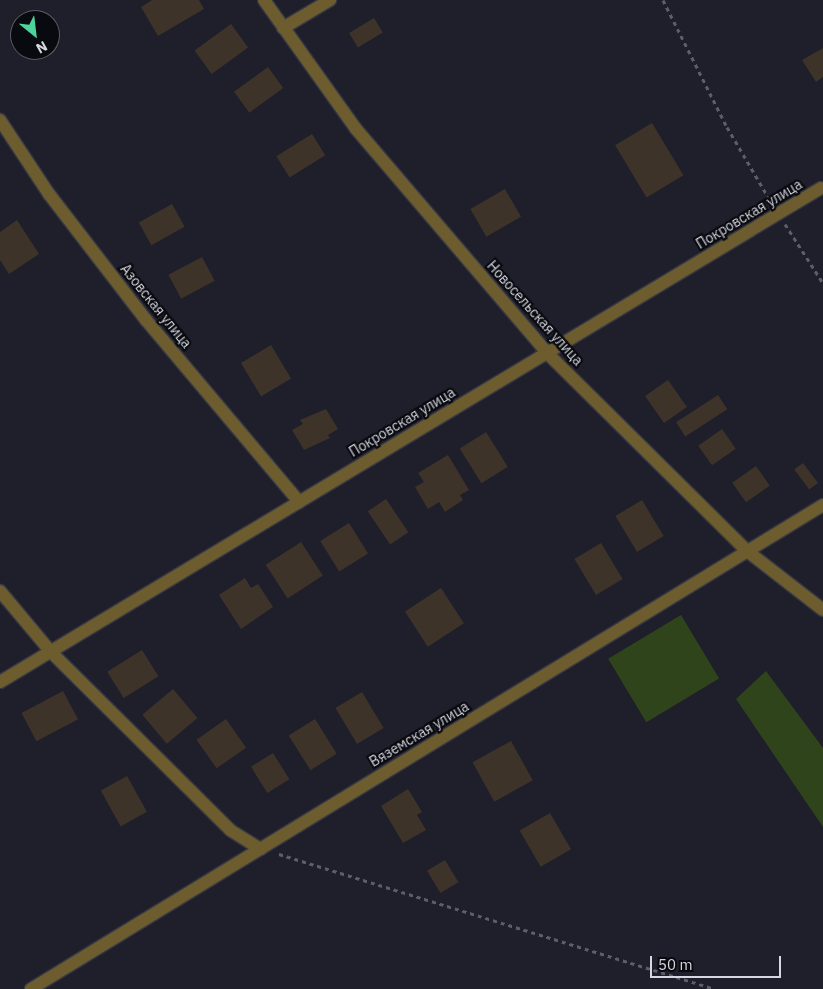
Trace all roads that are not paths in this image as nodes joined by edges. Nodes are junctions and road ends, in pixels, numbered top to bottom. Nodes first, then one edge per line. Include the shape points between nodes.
1 (264, 0) edge
2 (330, 0) edge
3 (283, 28) junction
4 (0, 120) edge
5 (820, 188) dead end
6 (547, 353) junction
7 (299, 502) junction
8 (823, 505) edge
9 (747, 551) junction
10 (0, 591) edge
11 (823, 610) edge
12 (51, 652) junction
13 (0, 682) edge
14 (260, 849) junction
15 (31, 989) edge

1 - 3 street, Новосельская улица
2 - 3 street
3 - 6 street, Новосельская улица via 356,129
4 - 7 street, Азовская улица via 49,194 146,320
5 - 6 street, Покровская улица
6 - 7 street, Покровская улица
6 - 9 street, Новосельская улица
7 - 12 street, Покровская улица
8 - 9 street, Вяземская улица
9 - 11 street, Новосельская улица
9 - 14 street, Вяземская улица
10 - 12 street
12 - 13 street, Покровская улица
12 - 14 street via 230,830
14 - 15 street, Вяземская улица

